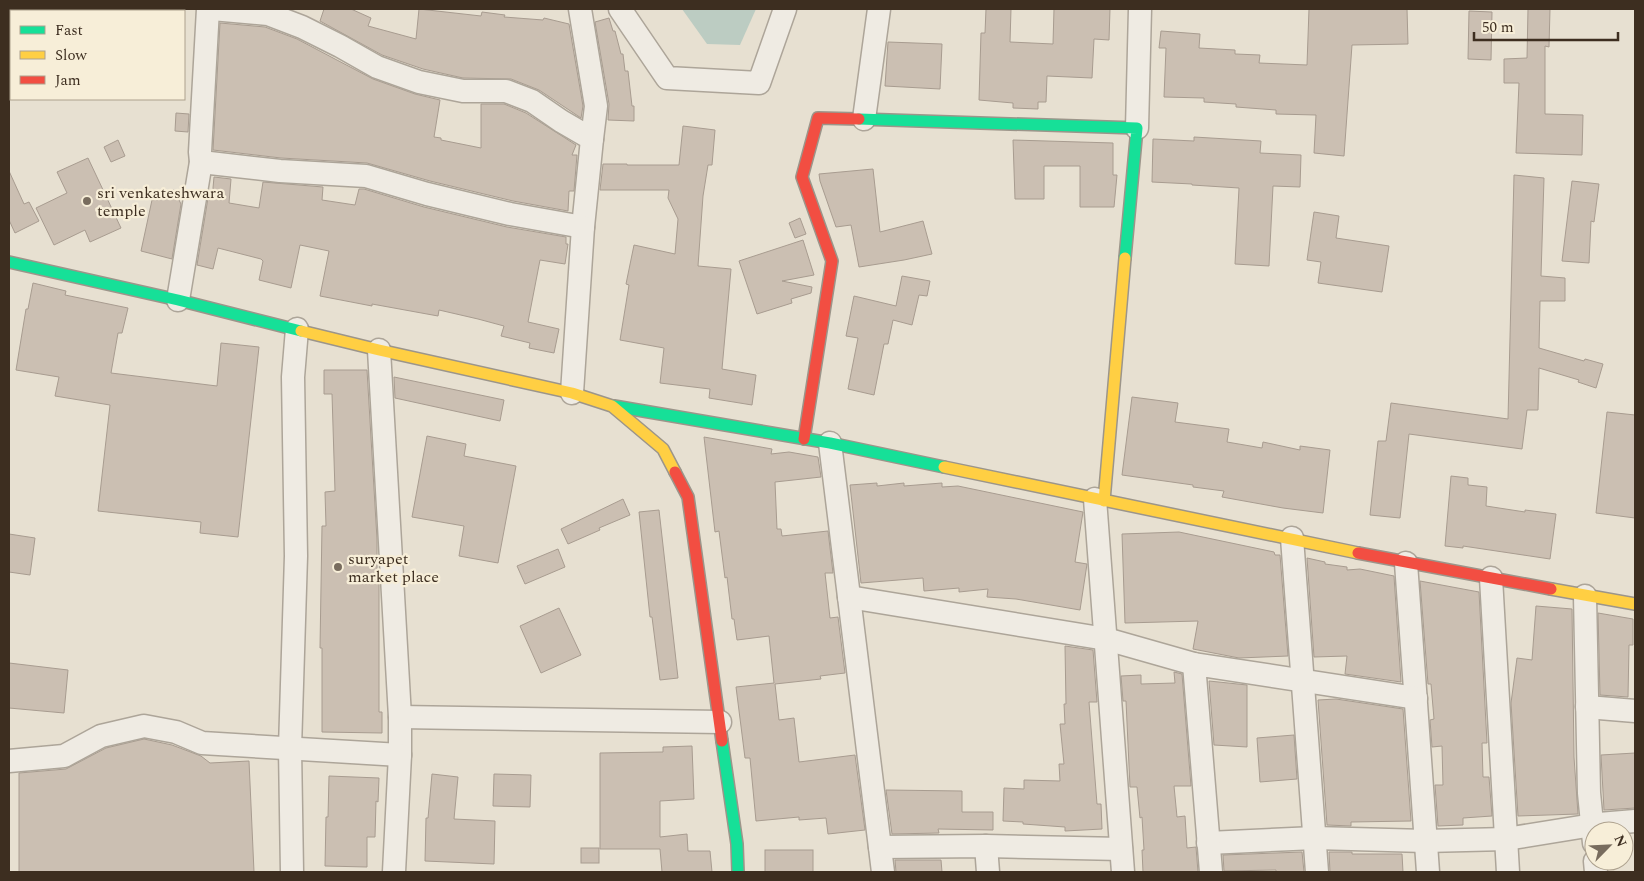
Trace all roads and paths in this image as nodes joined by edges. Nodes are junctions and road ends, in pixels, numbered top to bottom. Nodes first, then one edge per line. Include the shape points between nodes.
1 (208, 9) edge
2 (212, 9) edge
3 (580, 9) edge
4 (620, 9) edge
5 (785, 9) edge
6 (879, 9) edge
7 (1140, 9) edge
8 (864, 119) junction
9 (1138, 128) junction
10 (592, 138) junction
11 (201, 162) junction
12 (583, 227) junction
13 (9, 262) edge
14 (178, 300) junction
15 (297, 329) junction
16 (379, 350) junction
17 (572, 393) junction
18 (612, 406) junction
19 (804, 439) junction
20 (830, 443) junction
21 (1100, 500) junction
22 (1292, 538) junction
23 (1406, 563) junction
24 (1491, 578) junction
25 (1585, 596) junction
26 (849, 597) junction
27 (1635, 604) edge
28 (1106, 639) junction
29 (1194, 664) junction
30 (1303, 680) junction
31 (1416, 698) junction
32 (1587, 708) junction
33 (1635, 711) edge
34 (400, 717) junction
35 (720, 722) junction
36 (290, 748) junction
37 (400, 755) junction
38 (9, 761) edge
39 (1592, 821) edge
40 (1584, 835) edge
41 (1315, 838) junction
42 (1506, 839) junction
43 (1425, 841) junction
44 (1208, 843) junction
45 (986, 846) junction
46 (880, 847) junction
47 (1121, 849) junction
48 (292, 872) edge
49 (394, 872) edge
50 (738, 872) edge
51 (883, 872) edge
52 (988, 872) edge
53 (1123, 872) edge
54 (1210, 872) edge
55 (1317, 872) edge
56 (1428, 872) edge
57 (1508, 872) edge

1 - 11 street
2 - 10 street via 268,14 302,26 377,67 419,82 463,91 506,91 532,101
3 - 10 street via 596,106
4 - 5 street via 667,78 759,83
6 - 8 street
7 - 9 street
8 - 9 street
8 - 19 street via 818,118 802,177 832,261
9 - 21 street
10 - 12 street
11 - 12 street via 366,176 510,214
11 - 14 street
12 - 17 street
13 - 14 street
14 - 15 street
15 - 16 street
15 - 36 street via 293,377 296,556
16 - 17 street
16 - 34 street
17 - 18 street
18 - 19 street
18 - 35 street via 663,449 688,497
19 - 20 street
20 - 21 street
20 - 26 street
21 - 22 street
21 - 28 street
22 - 23 street
22 - 30 street
23 - 24 street
23 - 31 street
24 - 25 street
24 - 42 street
25 - 27 street
25 - 32 street
26 - 28 street
26 - 46 street
28 - 29 street
28 - 47 street
29 - 30 street
29 - 44 street
30 - 31 street
30 - 41 street
31 - 43 street
32 - 33 street
32 - 39 street
34 - 35 street
34 - 37 street
35 - 50 street
36 - 37 street
36 - 38 street via 202,743 176,732 144,726 102,736 64,756
36 - 48 street
37 - 49 street
40 - 42 street
41 - 43 street
41 - 44 street
41 - 55 street
42 - 43 street
42 - 57 street
43 - 56 street
44 - 54 street
45 - 46 street
45 - 47 street
45 - 52 street
46 - 51 street
47 - 53 street

